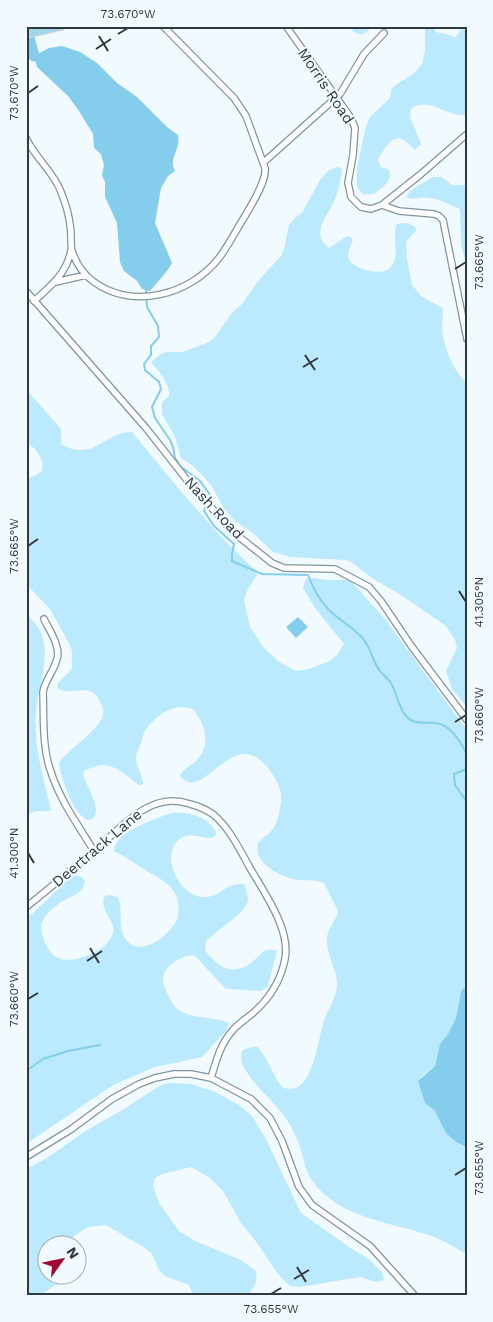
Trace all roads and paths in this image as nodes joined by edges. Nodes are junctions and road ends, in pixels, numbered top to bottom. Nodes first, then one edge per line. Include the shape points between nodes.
1 (61, 26) edge
2 (163, 26) edge
3 (286, 26) edge
4 (384, 33) dead end
5 (26, 34) edge
6 (336, 97) junction
7 (467, 134) edge
8 (26, 138) edge
9 (264, 162) junction
10 (382, 205) junction
11 (72, 250) junction
12 (86, 275) junction
13 (56, 282) junction
14 (26, 291) edge
15 (34, 301) junction
16 (467, 339) edge
17 (44, 619) dead end
18 (467, 720) edge
19 (94, 851) junction
20 (26, 907) edge
21 (210, 1078) junction
22 (26, 1157) edge
23 (415, 1296) edge

1 - 5 main road
2 - 9 street via 234,98 246,116
3 - 6 street, Morris Road
4 - 6 street via 364,54
6 - 9 street
6 - 10 street, Morris Road via 354,128 348,183 351,197 361,207 371,209
7 - 10 street
8 - 11 street via 61,190 70,223
9 - 12 street via 266,175 248,211 219,258 194,281 163,295 136,297 112,293
10 - 16 street, Morris Road via 399,211 434,214 443,220
11 - 12 street
11 - 13 street
12 - 13 street
13 - 15 street
14 - 15 street, Nash Road
15 - 18 street, Nash Road via 233,532 272,563 284,568 335,569 369,587
17 - 19 street via 58,652 43,692 46,754 64,801
19 - 20 street, Deertrack Lane
19 - 21 street, Deertrack Lane via 144,808 176,800 200,807 221,822 262,888 283,933 286,956 272,990 225,1040
21 - 22 street via 174,1074 139,1084
21 - 23 street via 250,1099 270,1118 299,1187 312,1205 370,1246

